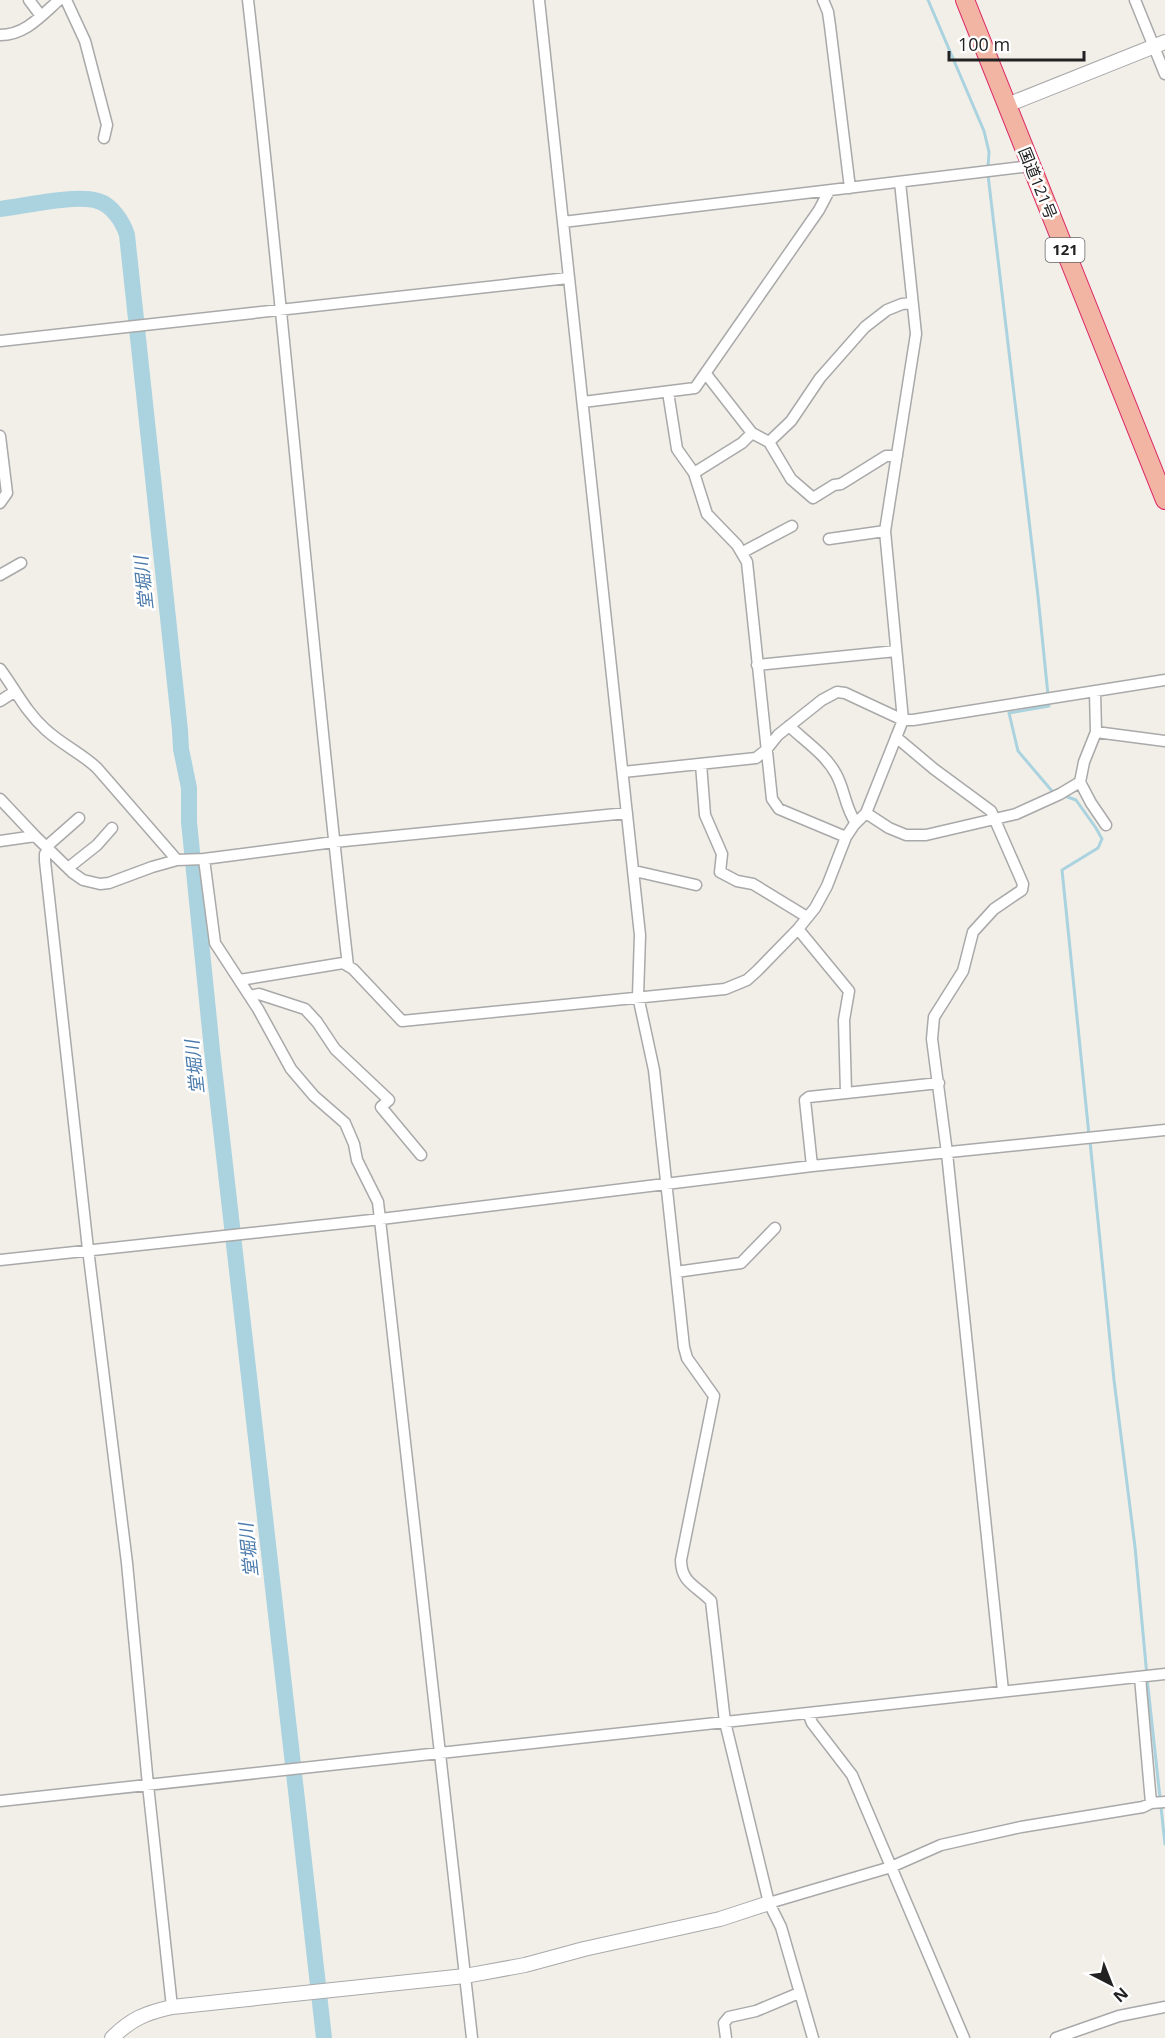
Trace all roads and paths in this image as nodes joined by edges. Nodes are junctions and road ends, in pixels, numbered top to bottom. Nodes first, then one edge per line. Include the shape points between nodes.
1 (29, 0) edge
2 (59, 0) edge
3 (66, 0) edge
4 (248, 0) edge
5 (540, 0) edge
6 (823, 0) edge
7 (964, 0) edge
8 (1135, 0) edge
9 (41, 16) junction
10 (0, 35) edge
11 (1159, 44) edge
12 (1165, 74) edge
13 (1007, 105) junction
14 (104, 138) dead end
15 (1031, 166) junction
16 (900, 182) junction
17 (850, 188) junction
18 (829, 191) junction
19 (563, 222) junction
20 (568, 279) junction
21 (912, 303) junction
22 (283, 309) junction
23 (0, 341) edge
24 (706, 375) junction
25 (668, 392) junction
26 (583, 402) junction
27 (752, 433) junction
28 (0, 436) edge
29 (769, 442) junction
30 (897, 456) junction
31 (694, 473) junction
32 (1165, 500) edge
33 (0, 503) edge
34 (792, 526) dead end
35 (885, 531) junction
36 (829, 539) dead end
37 (742, 552) junction
38 (21, 563) dead end
39 (0, 575) edge
40 (896, 651) junction
41 (757, 665) junction
42 (0, 669) edge
43 (1165, 680) edge
44 (14, 692) junction
45 (1095, 692) junction
46 (0, 701) edge
47 (903, 720) junction
48 (789, 726) junction
49 (1096, 732) junction
50 (896, 738) junction
51 (1165, 741) edge
52 (766, 750) junction
53 (701, 764) junction
54 (623, 772) junction
55 (1080, 782) junction
56 (0, 799) edge
57 (627, 813) junction
58 (866, 813) junction
59 (79, 818) dead end
60 (995, 820) junction
61 (856, 823) junction
62 (1106, 825) dead end
63 (112, 828) dead end
64 (35, 836) junction
65 (846, 837) junction
66 (0, 841) edge
67 (334, 842) junction
68 (47, 848) junction
69 (204, 859) junction
70 (177, 860) junction
71 (68, 868) junction
72 (634, 874) junction
73 (696, 885) dead end
74 (807, 917) junction
75 (798, 929) junction
76 (348, 966) junction
77 (240, 980) junction
78 (250, 996) junction
79 (638, 996) junction
80 (939, 1083) junction
81 (846, 1092) junction
82 (1165, 1130) edge
83 (946, 1153) junction
84 (421, 1155) dead end
85 (812, 1166) junction
86 (666, 1185) junction
87 (381, 1219) junction
88 (775, 1228) dead end
89 (88, 1250) junction
90 (0, 1260) edge
91 (676, 1272) junction
92 (1165, 1674) edge
93 (1140, 1677) junction
94 (1003, 1691) junction
95 (808, 1713) junction
96 (725, 1722) junction
97 (439, 1753) junction
98 (148, 1785) junction
99 (0, 1801) edge
100 (1159, 1802) edge
101 (891, 1867) junction
102 (769, 1903) junction
103 (465, 1976) junction
104 (799, 1994) junction
105 (172, 2007) junction
106 (1165, 2007) edge
107 (112, 2038) edge
108 (472, 2038) edge
109 (726, 2038) edge
110 (813, 2038) edge
111 (964, 2038) edge
112 (1056, 2038) edge

1 - 9 street
2 - 9 street
3 - 14 street via 86,41 107,125
4 - 22 street
5 - 19 street
6 - 17 street via 828,12
7 - 13 highway, 国道121号 / 121
8 - 11 street
9 - 10 street via 19,32
11 - 12 street
11 - 13 street
13 - 15 highway, 国道121号 / 121
15 - 16 street
15 - 32 highway, 国道121号 / 121
16 - 17 street
16 - 21 street
17 - 18 street
18 - 19 street
18 - 24 street
19 - 20 street
20 - 22 street
20 - 26 street
21 - 29 street via 887,310 865,327 820,378 791,421
21 - 30 street via 916,334
22 - 23 street
22 - 67 street
24 - 25 street via 693,389
24 - 27 street
25 - 26 street
25 - 31 street via 676,449
26 - 54 street
27 - 29 street
27 - 31 street
28 - 33 street via 7,493
29 - 30 street via 791,478 813,498 886,456
30 - 35 street
31 - 37 street via 707,514
34 - 37 street
35 - 36 street
35 - 40 street
37 - 41 street via 748,566
38 - 39 street
40 - 41 street
40 - 47 street
41 - 52 street
42 - 44 street
43 - 45 street
44 - 46 street
44 - 70 street via 42,728 97,768
45 - 47 street
45 - 49 street
47 - 48 street via 837,692
47 - 50 street
48 - 52 street
48 - 61 street via 837,775 848,812
49 - 51 street
49 - 55 street
50 - 58 street
50 - 60 street via 991,811
52 - 53 street via 753,759
52 - 65 street via 772,799 779,809
53 - 54 street
53 - 74 street via 705,815 722,854 720,872 753,884
54 - 57 street
55 - 60 street via 1034,807
55 - 62 street
56 - 64 street
57 - 67 street
57 - 72 street
58 - 60 street via 906,835 926,835
58 - 61 street
59 - 68 street
60 - 80 street via 1023,884 1022,890 994,909 973,932 963,971 934,1017 932,1039
61 - 65 street
63 - 71 street via 98,845
64 - 66 street
64 - 68 street
65 - 74 street via 824,891
67 - 69 street
67 - 76 street
68 - 71 street
68 - 89 street via 45,861
69 - 70 street
69 - 77 street via 215,943
70 - 71 street via 100,884 83,880
72 - 73 street
72 - 79 street via 640,935
74 - 75 street
75 - 79 street via 758,971 736,986
75 - 81 street via 849,991 844,1020
76 - 77 street via 335,963
76 - 79 street via 402,1021
77 - 78 street
78 - 84 street via 259,994 305,1008 335,1049 389,1100 381,1107
78 - 87 street via 291,1069 345,1123 357,1160 378,1202
79 - 86 street via 654,1070
80 - 81 street
80 - 83 street
81 - 85 street via 805,1100
82 - 83 street
83 - 85 street
83 - 94 street
85 - 86 street
86 - 87 street
86 - 91 street
87 - 89 street
87 - 97 street
88 - 91 street via 741,1263
89 - 90 street
89 - 98 street via 127,1563
91 - 96 street via 687,1358 714,1396 681,1572 711,1601
92 - 93 street
93 - 94 street
93 - 100 street
94 - 95 street
95 - 96 street
95 - 101 street via 852,1775
96 - 97 street
96 - 102 street
97 - 98 street
97 - 103 street
98 - 99 street
98 - 105 street
100 - 101 street via 941,1845
101 - 102 street
101 - 111 street
102 - 103 street via 720,1919
102 - 104 street via 781,1927
103 - 105 street
103 - 108 street
104 - 109 street via 729,2018 724,2023
104 - 110 street
105 - 107 street via 143,2014
106 - 112 street via 1119,2016

